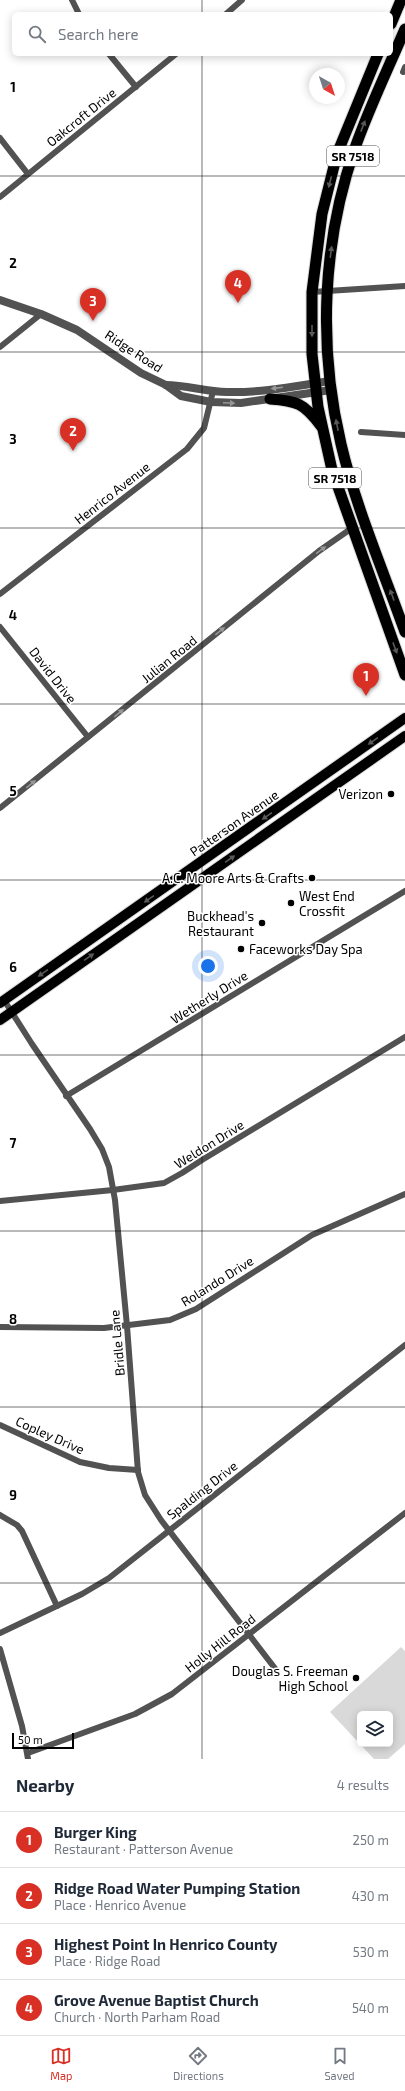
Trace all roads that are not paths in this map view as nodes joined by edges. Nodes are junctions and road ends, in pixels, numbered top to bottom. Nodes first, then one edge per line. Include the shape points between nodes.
1 (72, 0) edge
2 (242, 0) edge
3 (401, 0) edge
4 (78, 12) edge
5 (228, 12) edge
6 (393, 19) edge
7 (405, 29) edge
8 (110, 56) edge
9 (174, 56) edge
10 (377, 56) edge
11 (136, 87) junction
12 (0, 138) edge
13 (28, 174) junction
14 (0, 197) edge
15 (405, 286) edge
16 (327, 291) junction
17 (312, 292) junction
18 (0, 300) edge
19 (41, 314) junction
20 (0, 347) edge
21 (166, 385) junction
22 (331, 386) junction
23 (316, 388) junction
24 (213, 391) junction
25 (270, 399) junction
26 (211, 402) junction
27 (322, 427) junction
28 (361, 432) dead end
29 (405, 435) edge
30 (337, 485) junction
31 (363, 514) junction
32 (352, 528) junction
33 (0, 594) edge
34 (0, 627) edge
35 (405, 632) edge
36 (405, 674) edge
37 (405, 718) edge
38 (405, 736) edge
39 (88, 738) junction
40 (0, 808) edge
41 (405, 891) edge
42 (2, 1002) edge
43 (11, 1012) junction
44 (0, 1020) edge
45 (405, 1037) edge
46 (66, 1096) junction
47 (113, 1190) junction
48 (405, 1194) edge
49 (0, 1201) edge
50 (127, 1326) junction
51 (0, 1327) edge
52 (405, 1345) edge
53 (0, 1425) edge
54 (138, 1470) junction
55 (405, 1514) edge
56 (0, 1515) edge
57 (169, 1530) junction
58 (57, 1606) junction
59 (0, 1633) edge
60 (249, 1635) junction
61 (0, 1649) edge
62 (277, 1671) dead end
63 (28, 1756) edge

1 - 4 street
2 - 5 street
3 - 6 highway
16 -> 7 highway, SR 7518 via 335,227 348,170 366,120
8 - 11 street
9 - 11 street, Oakcroft Drive
10 -> 17 highway, SR 7518 via 348,124 330,179 319,228
11 - 13 street, Oakcroft Drive
12 - 13 street
13 - 14 street, Oakcroft Drive
15 - 16 street
16 - 17 street
16 - 22 highway, SR 7518 via 326,331
17 -> 23 highway, SR 7518
18 - 19 street, Ridge Road
19 - 20 street
19 - 21 street, Ridge Road via 82,332 141,373
21 - 24 street, Ridge Road
21 - 26 street, Ridge Road via 181,396
22 - 23 street, Ridge Road
31 -> 22 highway, SR 7518 via 341,445
23 -> 24 street, Ridge Road
23 - 25 street, Ridge Road
23 - 27 highway, SR 7518
24 - 26 street, Henrico Avenue
26 -> 25 street, Ridge Road via 241,403
25 - 27 highway via 299,403
26 - 33 street, Henrico Avenue via 204,428 187,449
27 - 30 highway, SR 7518
28 - 29 street
30 - 31 highway via 345,492 352,514
30 - 32 highway, SR 7518
35 -> 31 highway, SR 7518
32 -> 36 highway, SR 7518
39 -> 32 street, Julian Road via 319,551
34 - 39 street, David Drive
37 -> 42 main road, Patterson Avenue
43 -> 38 main road, Patterson Avenue
40 -> 39 street, Julian Road
41 - 46 street, Wetherly Drive
42 - 43 street, Bridle Lane
43 - 44 main road, Patterson Avenue
43 - 46 street, Bridle Lane
45 - 47 street, Weldon Drive via 173,1179 158,1184
46 - 47 street, Bridle Lane via 102,1148
47 - 49 street, Weldon Drive
47 - 50 street, Bridle Lane
48 - 50 street, Rolando Drive via 312,1235 186,1314 156,1323
50 - 51 street, Rolando Drive
50 - 54 street, Bridle Lane
52 - 57 street, Spalding Drive
53 - 54 street, Copley Drive via 80,1462
54 - 57 street, Bridle Lane via 145,1495
55 - 60 street, Holly Hill Road
56 - 58 street via 22,1531
57 - 58 street, Spalding Drive via 109,1578
57 - 60 street, Bridle Lane
58 - 59 street, Spalding Drive
60 - 62 street, Bridle Lane
60 - 63 street, Holly Hill Road via 151,1707
61 - 63 street

